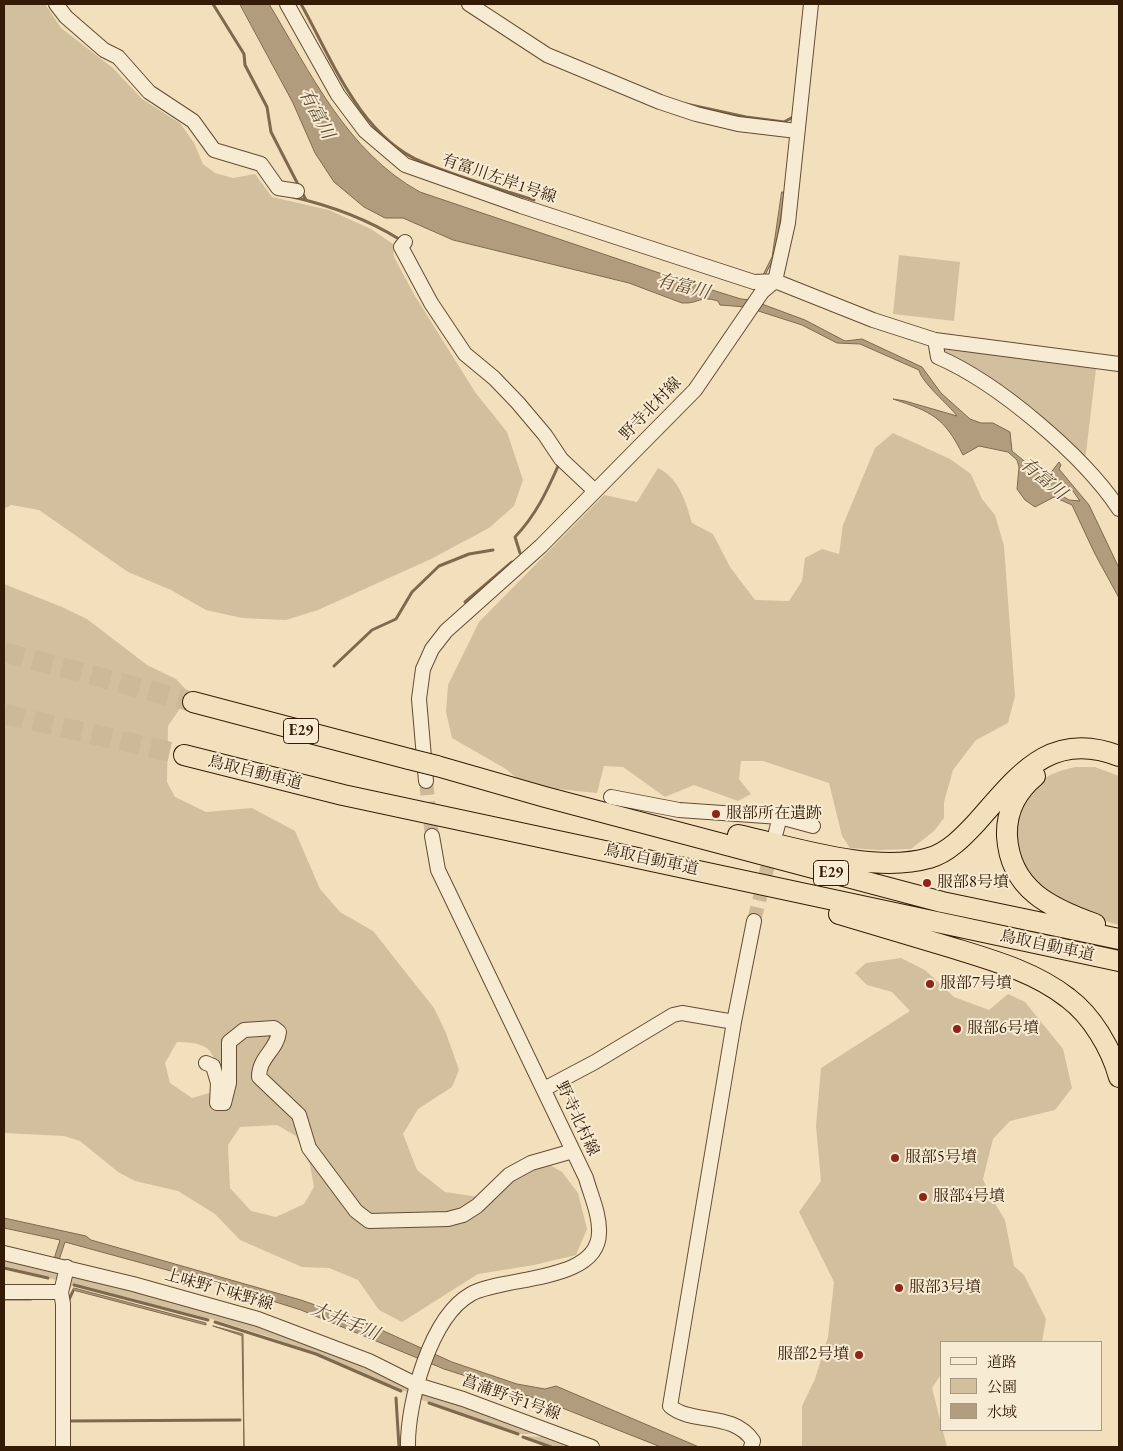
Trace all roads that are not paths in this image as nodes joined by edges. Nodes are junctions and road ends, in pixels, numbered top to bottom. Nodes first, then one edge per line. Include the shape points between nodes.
1 (56, 4) edge
2 (286, 4) edge
3 (469, 4) edge
4 (811, 4) edge
5 (797, 131) junction
6 (297, 191) dead end
7 (405, 242) dead end
8 (775, 281) junction
9 (935, 340) junction
10 (1119, 364) edge
11 (595, 490) junction
12 (1119, 509) edge
13 (193, 702) tunnel mouth
14 (184, 755) tunnel mouth
15 (1119, 756) edge
16 (1119, 768) edge
17 (432, 773) junction
18 (545, 797) junction
19 (611, 797) dead end
20 (780, 817) junction
21 (814, 826) dead end
22 (776, 832) tunnel mouth
23 (432, 836) tunnel mouth
24 (710, 872) junction
25 (754, 921) tunnel mouth
26 (1119, 932) edge
27 (1119, 939) edge
28 (1119, 961) edge
29 (734, 1022) junction
30 (206, 1063) dead end
31 (1119, 1077) edge
32 (544, 1089) junction
33 (573, 1151) junction
34 (4, 1253) edge
35 (67, 1267) junction
36 (4, 1292) edge
37 (61, 1292) junction
38 (418, 1381) junction
39 (64, 1447) edge
40 (408, 1447) edge
41 (592, 1447) edge
42 (751, 1447) edge

1 - 6 street via 72,23 104,50 118,57 149,92 187,115 214,150 261,164 278,188
2 - 8 street, 有富川左岸1号線 via 338,95 365,131 405,165 754,282
3 - 5 street via 547,55 660,102 738,124
4 - 5 street
5 - 8 street via 788,223
7 - 11 street via 401,247 407,261 465,354 518,403 561,459
8 - 9 street via 873,320
8 - 11 street, 野寺北村線 via 762,292 695,390
9 - 10 street
9 - 12 street via 938,357 969,372 1019,408 1068,451
11 - 17 street, 野寺北村線 via 541,546 446,631 432,649 423,670 419,699
13 - 17 highway, 鳥取自動車道 / E29, bridge via 409,759
14 - 24 highway, 鳥取自動車道 / E29 via 343,796
15 - 18 highway via 1076,748 1040,759 1008,785 964,837 932,858 907,864 859,861
16 - 26 highway via 1086,759 1064,761 1045,768 1018,795 1009,812 1006,828 1012,864 1030,890 1067,914
17 - 18 highway, 鳥取自動車道 / E29
18 - 27 highway, 鳥取自動車道 / E29 via 942,902
19 - 20 street via 679,810
20 - 21 street
20 - 22 street
23 - 32 street, 野寺北村線 via 438,870
24 - 28 highway, 鳥取自動車道 / E29
24 - 31 highway via 745,891 829,911 954,949 1002,964 1054,987 1088,1017 1102,1037
25 - 29 street
29 - 32 street via 682,1013 673,1015
29 - 42 street via 670,1406 676,1411 720,1419 747,1432 753,1441
30 - 33 street via 213,1066 218,1083 217,1103 224,1103 229,1084 229,1042 244,1030 274,1028 279,1032 279,1038 259,1066 259,1077 299,1115 309,1148 356,1211 369,1221 448,1219 463,1215 478,1206 509,1175 531,1162
32 - 33 street, 野寺北村線
33 - 38 street, 野寺北村線 via 596,1211 599,1234 596,1248 568,1270 471,1294 459,1304 437,1335
34 - 35 street, 上味野下味野線
35 - 37 street
35 - 38 street, 上味野下味野線 via 258,1319
36 - 37 street
37 - 39 street
38 - 40 street
38 - 41 street, 菖蒲野寺1号線

